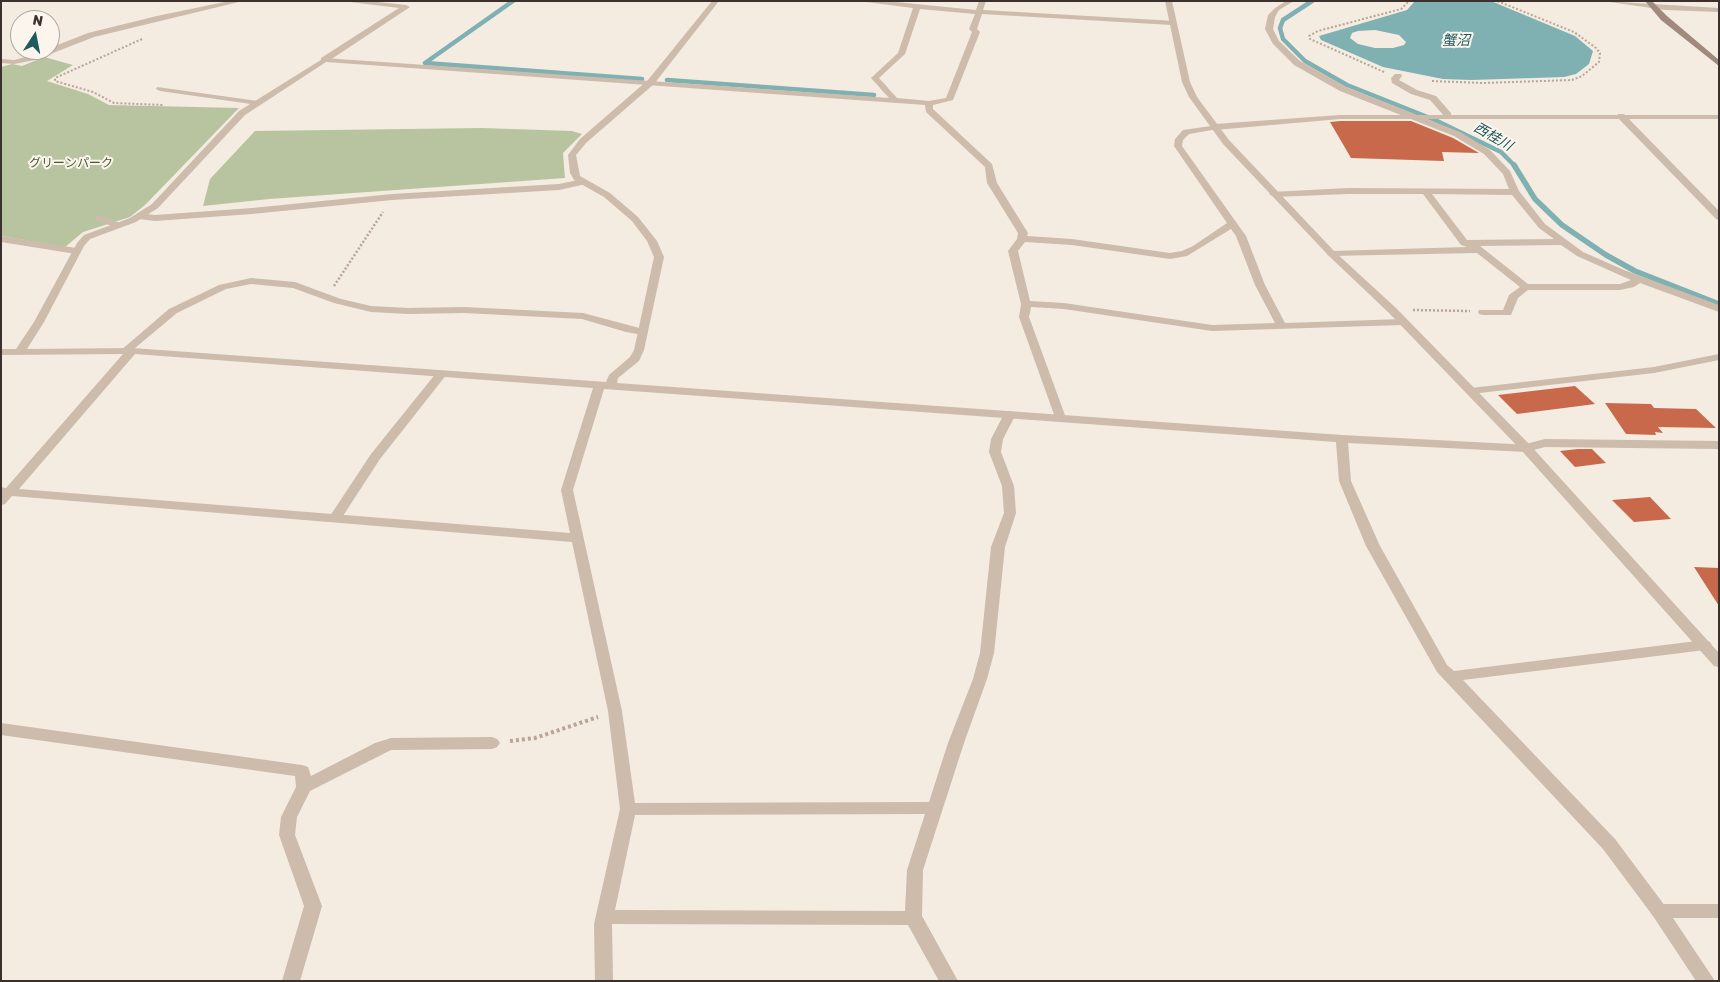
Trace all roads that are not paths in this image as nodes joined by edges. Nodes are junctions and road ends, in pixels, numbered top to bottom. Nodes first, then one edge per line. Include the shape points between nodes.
1 (240, 1) edge
2 (345, 1) edge
3 (716, 1) edge
4 (861, 1) edge
5 (983, 1) edge
6 (1168, 1) edge
7 (1291, 1) edge
8 (1606, 1) edge
9 (1651, 4) edge
10 (917, 7) junction
11 (1719, 10) edge
12 (978, 12) junction
13 (1172, 22) junction
14 (324, 60) junction
15 (1, 61) edge
16 (1719, 64) edge
17 (1398, 76) road end
18 (650, 82) junction
19 (160, 89) dead end
20 (893, 101) junction
21 (258, 103) junction
22 (928, 103) junction
23 (1413, 116) junction
24 (1445, 116) junction
25 (1621, 116) junction
26 (1719, 117) edge
27 (1215, 127) junction
28 (583, 182) junction
29 (1425, 191) junction
30 (1515, 192) junction
31 (1274, 194) junction
32 (139, 216) junction
33 (1719, 217) edge
34 (99, 218) dead end
35 (1233, 223) junction
36 (117, 225) junction
37 (1, 239) edge
38 (1022, 239) junction
39 (1563, 242) junction
40 (1464, 243) junction
41 (1479, 250) junction
42 (76, 251) junction
43 (1332, 254) junction
44 (1639, 279) junction
45 (1526, 287) junction
46 (1026, 304) junction
47 (1719, 309) edge
48 (1484, 312) road end
49 (1404, 322) junction
50 (1282, 326) junction
51 (644, 332) junction
52 (20, 351) junction
53 (128, 351) junction
54 (1, 352) edge
55 (1719, 356) edge
56 (441, 374) junction
57 (606, 385) junction
58 (1471, 391) junction
59 (1010, 414) junction
60 (1060, 418) junction
61 (1342, 439) junction
62 (1719, 445) edge
63 (1526, 448) junction
64 (4, 495) edge
65 (334, 519) junction
66 (578, 538) junction
67 (1705, 645) junction
68 (1719, 662) edge
69 (1451, 676) junction
70 (1, 728) edge
71 (492, 743) road end
72 (304, 787) junction
73 (628, 808) junction
74 (936, 808) junction
75 (1659, 911) junction
76 (1719, 911) edge
77 (604, 917) junction
78 (914, 918) junction
79 (291, 981) edge
80 (604, 981) edge
81 (950, 981) edge
82 (1706, 981) edge

1 - 15 street via 91,35 32,58
2 - 14 street via 406,7
3 - 18 street
4 - 10 street
5 - 12 street
6 - 13 street
7 - 23 street via 1277,9 1270,22 1271,35 1286,54 1324,80
8 - 9 street
9 - 11 street
9 - 16 main road
10 - 12 street
10 - 20 street via 902,54 875,78
12 - 13 street
12 - 22 street via 976,32 949,100
13 - 27 street via 1186,82 1193,98
14 - 18 street
14 - 21 street
17 - 24 street via 1394,80 1397,83 1433,98
18 - 20 street
18 - 28 street via 574,151 574,174
19 - 21 street
20 - 22 street
21 - 32 street via 242,113 154,206
22 - 38 street via 929,110 989,166 992,183 1023,233
23 - 24 street
23 - 27 street via 1326,117
23 - 30 street via 1457,134 1487,152 1506,173
24 - 25 street
25 - 26 street
25 - 33 street
27 - 31 street
27 - 35 street via 1186,132 1178,140 1178,146
28 - 32 street via 559,187 392,197 252,211 155,218
28 - 51 street via 619,204 635,219 657,249 659,258
29 - 30 street
29 - 31 street
29 - 40 street
30 - 39 street via 1542,226
31 - 43 street
32 - 36 street
34 - 36 street
35 - 38 street via 1196,248 1170,256 1072,242
35 - 50 street via 1260,286
36 - 42 street via 87,237
37 - 42 street
38 - 46 street via 1013,251
39 - 40 street
39 - 44 street via 1580,254
40 - 41 street
41 - 43 street
41 - 45 street
42 - 52 street
43 - 49 street
44 - 45 street via 1620,287
44 - 47 street
45 - 48 street via 1513,297 1507,313
46 - 50 street via 1064,306 1212,328
46 - 60 street via 1024,317
49 - 50 street
49 - 58 street
51 - 53 street via 583,316 390,310 350,305 295,285 250,281 207,294 173,311
51 - 57 street via 635,359
52 - 53 street
52 - 54 street
53 - 56 street
53 - 64 street
55 - 58 street via 1654,370
56 - 57 street
56 - 65 street via 375,457
57 - 59 street
57 - 66 street via 595,394 567,490
58 - 63 street
59 - 60 street
59 - 74 street via 996,439 995,452 1008,486 1010,513 998,547 987,653
60 - 61 street
61 - 63 street
61 - 69 street via 1344,481 1373,546 1442,668
62 - 63 street via 1545,443
63 - 67 street
64 - 65 street
65 - 66 street
66 - 73 street via 614,711
67 - 68 street
67 - 69 street
69 - 75 street via 1609,844
70 - 72 street via 302,771
71 - 72 street via 392,744 380,747
72 - 79 street via 289,817 287,835 313,906
73 - 74 street
73 - 77 street
74 - 78 street via 915,870
75 - 76 street
75 - 82 street
77 - 78 street
77 - 80 street
78 - 81 street

